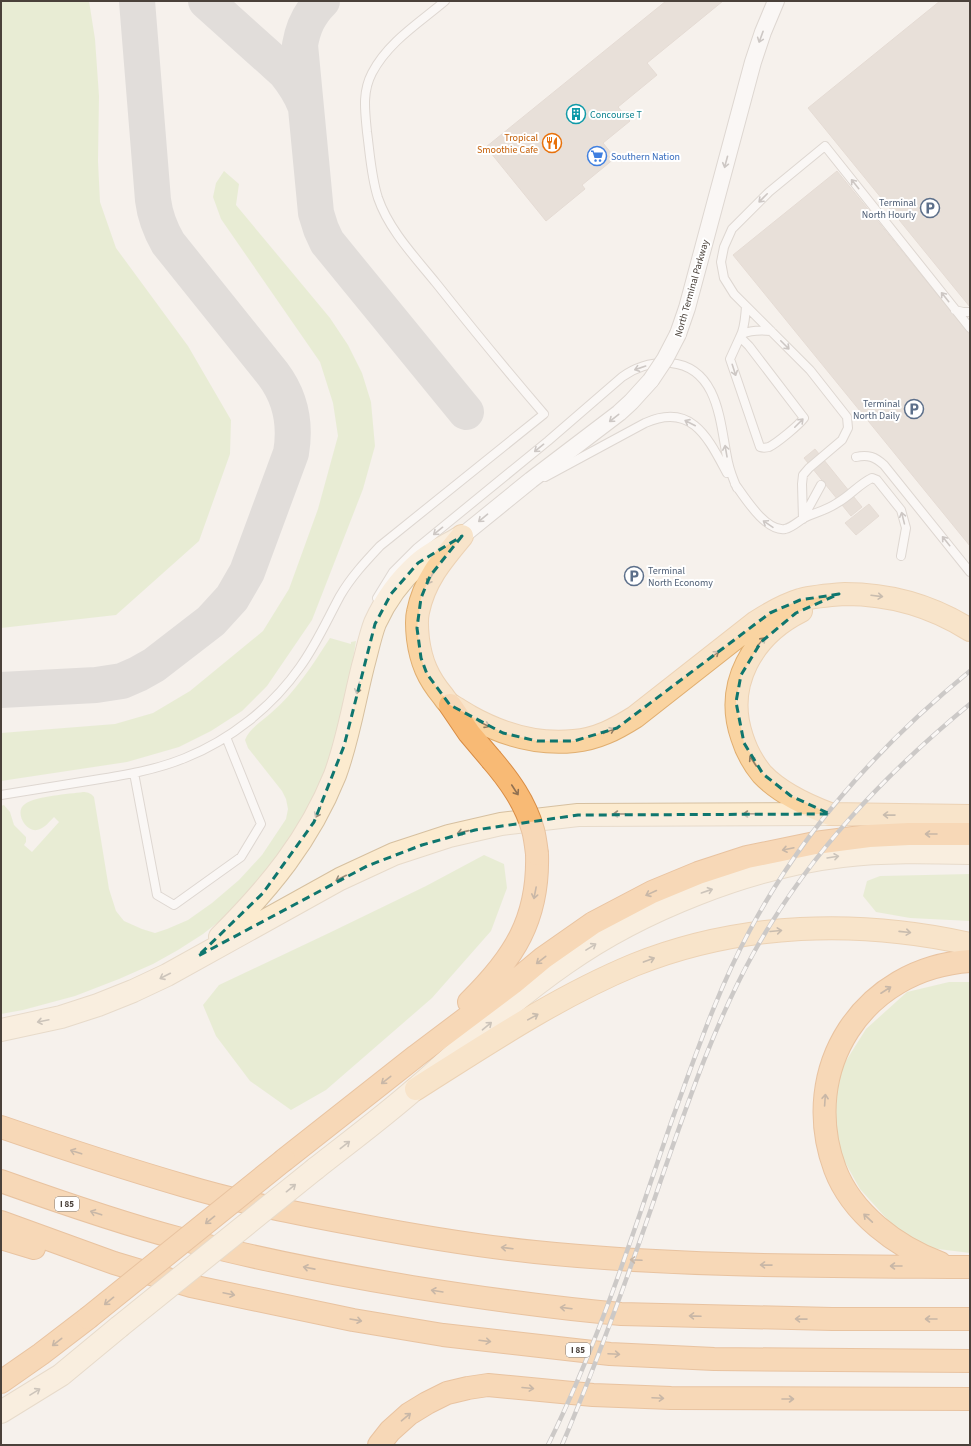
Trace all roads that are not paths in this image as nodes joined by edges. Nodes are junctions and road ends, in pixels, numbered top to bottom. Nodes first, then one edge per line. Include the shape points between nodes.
1 (445, 1) edge
2 (776, 1) edge
3 (746, 307) junction
4 (970, 312) edge
5 (955, 313) junction
6 (970, 328) edge
7 (771, 331) junction
8 (741, 335) junction
9 (856, 458) dead end
10 (821, 485) dead end
11 (737, 488) junction
12 (504, 500) junction
13 (803, 519) junction
14 (462, 536) junction
15 (901, 556) dead end
16 (970, 572) edge
17 (838, 594) junction
18 (372, 608) dead end
19 (365, 627) dead end
20 (970, 630) edge
21 (363, 667) junction
22 (450, 705) junction
23 (226, 737) junction
24 (134, 773) junction
25 (1, 795) edge
26 (830, 814) junction
27 (970, 816) edge
28 (970, 834) edge
29 (970, 853) edge
30 (970, 944) edge
31 (198, 956) junction
32 (970, 961) edge
33 (1, 1030) edge
34 (416, 1056) junction
35 (416, 1089) junction
36 (1, 1127) edge
37 (1, 1181) edge
38 (1, 1222) edge
39 (1, 1238) edge
40 (114, 1263) junction
41 (959, 1267) edge
42 (970, 1319) edge
43 (970, 1361) edge
44 (1, 1382) edge
45 (970, 1399) edge
46 (1, 1412) edge
47 (379, 1445) edge

1 - 23 lane via 402,35 385,53 372,73 364,95 371,172 378,199 391,224 410,251 544,414 380,546 359,568 313,647 288,682 265,707
2 -> 12 street, North Terminal Parkway, bridge via 752,62 687,308 678,334 662,365 619,413
5 -> 3 lane via 824,146 769,192 732,228 721,262 724,278
3 - 7 lane
3 - 8 lane
4 - 5 lane
5 - 6 lane
7 - 8 lane via 748,331
7 -> 13 lane via 810,370 847,417 848,428 842,440 803,475
8 -> 8 lane via 730,359 760,447 770,447 804,418
16 -> 9 lane via 884,465 869,455
10 - 13 lane
11 -> 12 lane via 711,442 696,426 680,418 662,417 645,423
13 -> 11 lane via 791,527 776,528 763,520
11 -> 18 lane via 728,463 718,411 708,386 694,372 678,364 660,363 639,368 622,377 417,548 393,572
12 -> 14 street, North Terminal Parkway
15 -> 13 lane via 906,528 901,510 877,480 872,478 837,504
14 - 21 main road via 418,563 401,581 381,610
14 -> 22 main road via 430,576 418,613 421,658 427,674
17 -> 20 main road via 863,594 906,601 947,617
22 -> 17 main road via 497,730 520,737 554,742 594,738 635,717 770,613 800,600
26 -> 17 main road via 790,796 763,774 752,760 744,743 738,726 736,702 741,675 752,653 771,631 796,613
19 - 21 lane via 362,642
21 -> 31 main road via 344,746 314,822 263,893
22 -> 34 highway, bridge via 469,733 507,778 528,813 534,831 538,874 530,916 510,956 482,990
23 - 24 lane via 186,758
23 - 24 lane via 261,824 241,857 174,905 157,895
24 - 25 lane
27 -> 26 main road
26 -> 31 main road via 578,815 501,824 449,836 394,854 340,879
28 -> 34 highway via 869,836 815,843 747,857 674,882 613,912 574,936
35 -> 29 main road via 472,1038 566,963 598,942 696,895 765,871 841,856 878,853
35 -> 30 main road via 502,1034 581,990 635,965 691,946 744,934 828,928 915,933
31 -> 33 main road via 167,975 98,1005 61,1017
41 -> 32 highway via 928,1259 899,1242 861,1211 847,1192 828,1145 825,1097 829,1073 849,1028 880,994 901,980 923,971 945,964
34 -> 44 highway, bridge via 88,1318
46 -> 35 main road, bridge via 61,1375
41 -> 36 highway via 674,1262 533,1252 462,1242 253,1204 186,1187
42 -> 37 highway, I 85 via 832,1320 621,1314 474,1297 357,1278 181,1239
38 - 40 highway, I 85
39 - 40 highway via 64,1257
40 -> 43 highway, I 85 via 191,1286 338,1317 511,1344 610,1354 714,1358
47 -> 45 highway via 395,1427 427,1403 447,1393 488,1385 593,1395 671,1398

